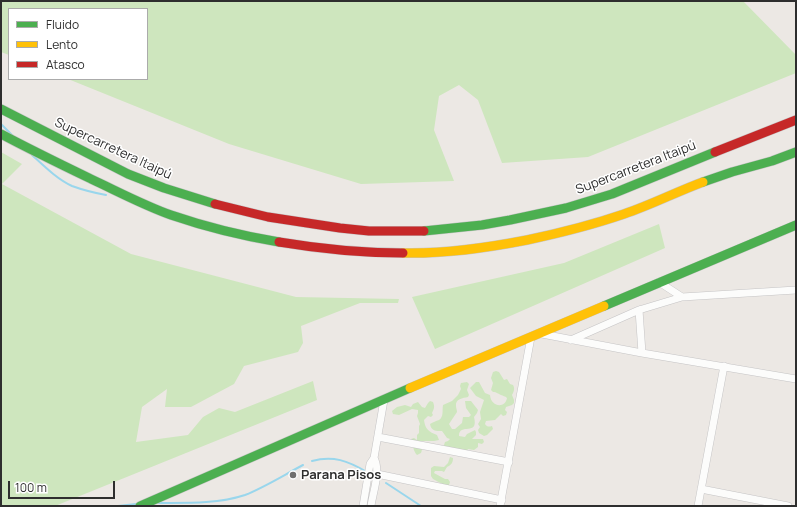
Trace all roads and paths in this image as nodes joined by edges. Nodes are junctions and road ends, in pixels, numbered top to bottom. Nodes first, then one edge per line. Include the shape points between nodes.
1 (1, 109) edge
2 (796, 116) edge
3 (796, 120) edge
4 (787, 123) junction
5 (1, 134) edge
6 (796, 152) edge
7 (796, 157) edge
8 (774, 160) junction
9 (796, 225) edge
10 (659, 282) junction
11 (796, 290) edge
12 (682, 297) junction
13 (639, 310) junction
14 (535, 336) junction
15 (571, 340) junction
16 (642, 353) junction
17 (724, 366) junction
18 (796, 379) edge
19 (384, 400) junction
20 (378, 437) junction
21 (374, 458) junction
22 (509, 462) junction
23 (377, 474) junction
24 (701, 489) junction
25 (501, 503) edge
26 (140, 506) edge
27 (363, 506) edge
28 (371, 506) edge
29 (698, 506) edge
30 (788, 506) edge

1 - 4 main road, Supercarretera Itaipú via 142,180 205,202 270,218 338,229 389,232 489,224 570,207 616,193
2 - 4 main road
3 - 4 main road, Supercarretera Itaipú
5 - 8 main road via 114,191 184,219 224,231 283,243 368,253 445,252 548,236 614,217 708,180
6 - 8 main road
7 - 8 main road
9 - 10 main road
10 - 12 street
10 - 14 main road
11 - 12 street
12 - 13 street
13 - 15 street
13 - 16 street
14 - 15 street
14 - 19 main road
14 - 22 street
15 - 16 street
16 - 17 street
17 - 18 street
17 - 24 street
19 - 20 street
19 - 26 main road
20 - 21 street
20 - 22 street
21 - 23 street via 377,463
21 - 27 street via 370,464
22 - 25 street
23 - 25 street
23 - 28 street
24 - 29 street
24 - 30 street

